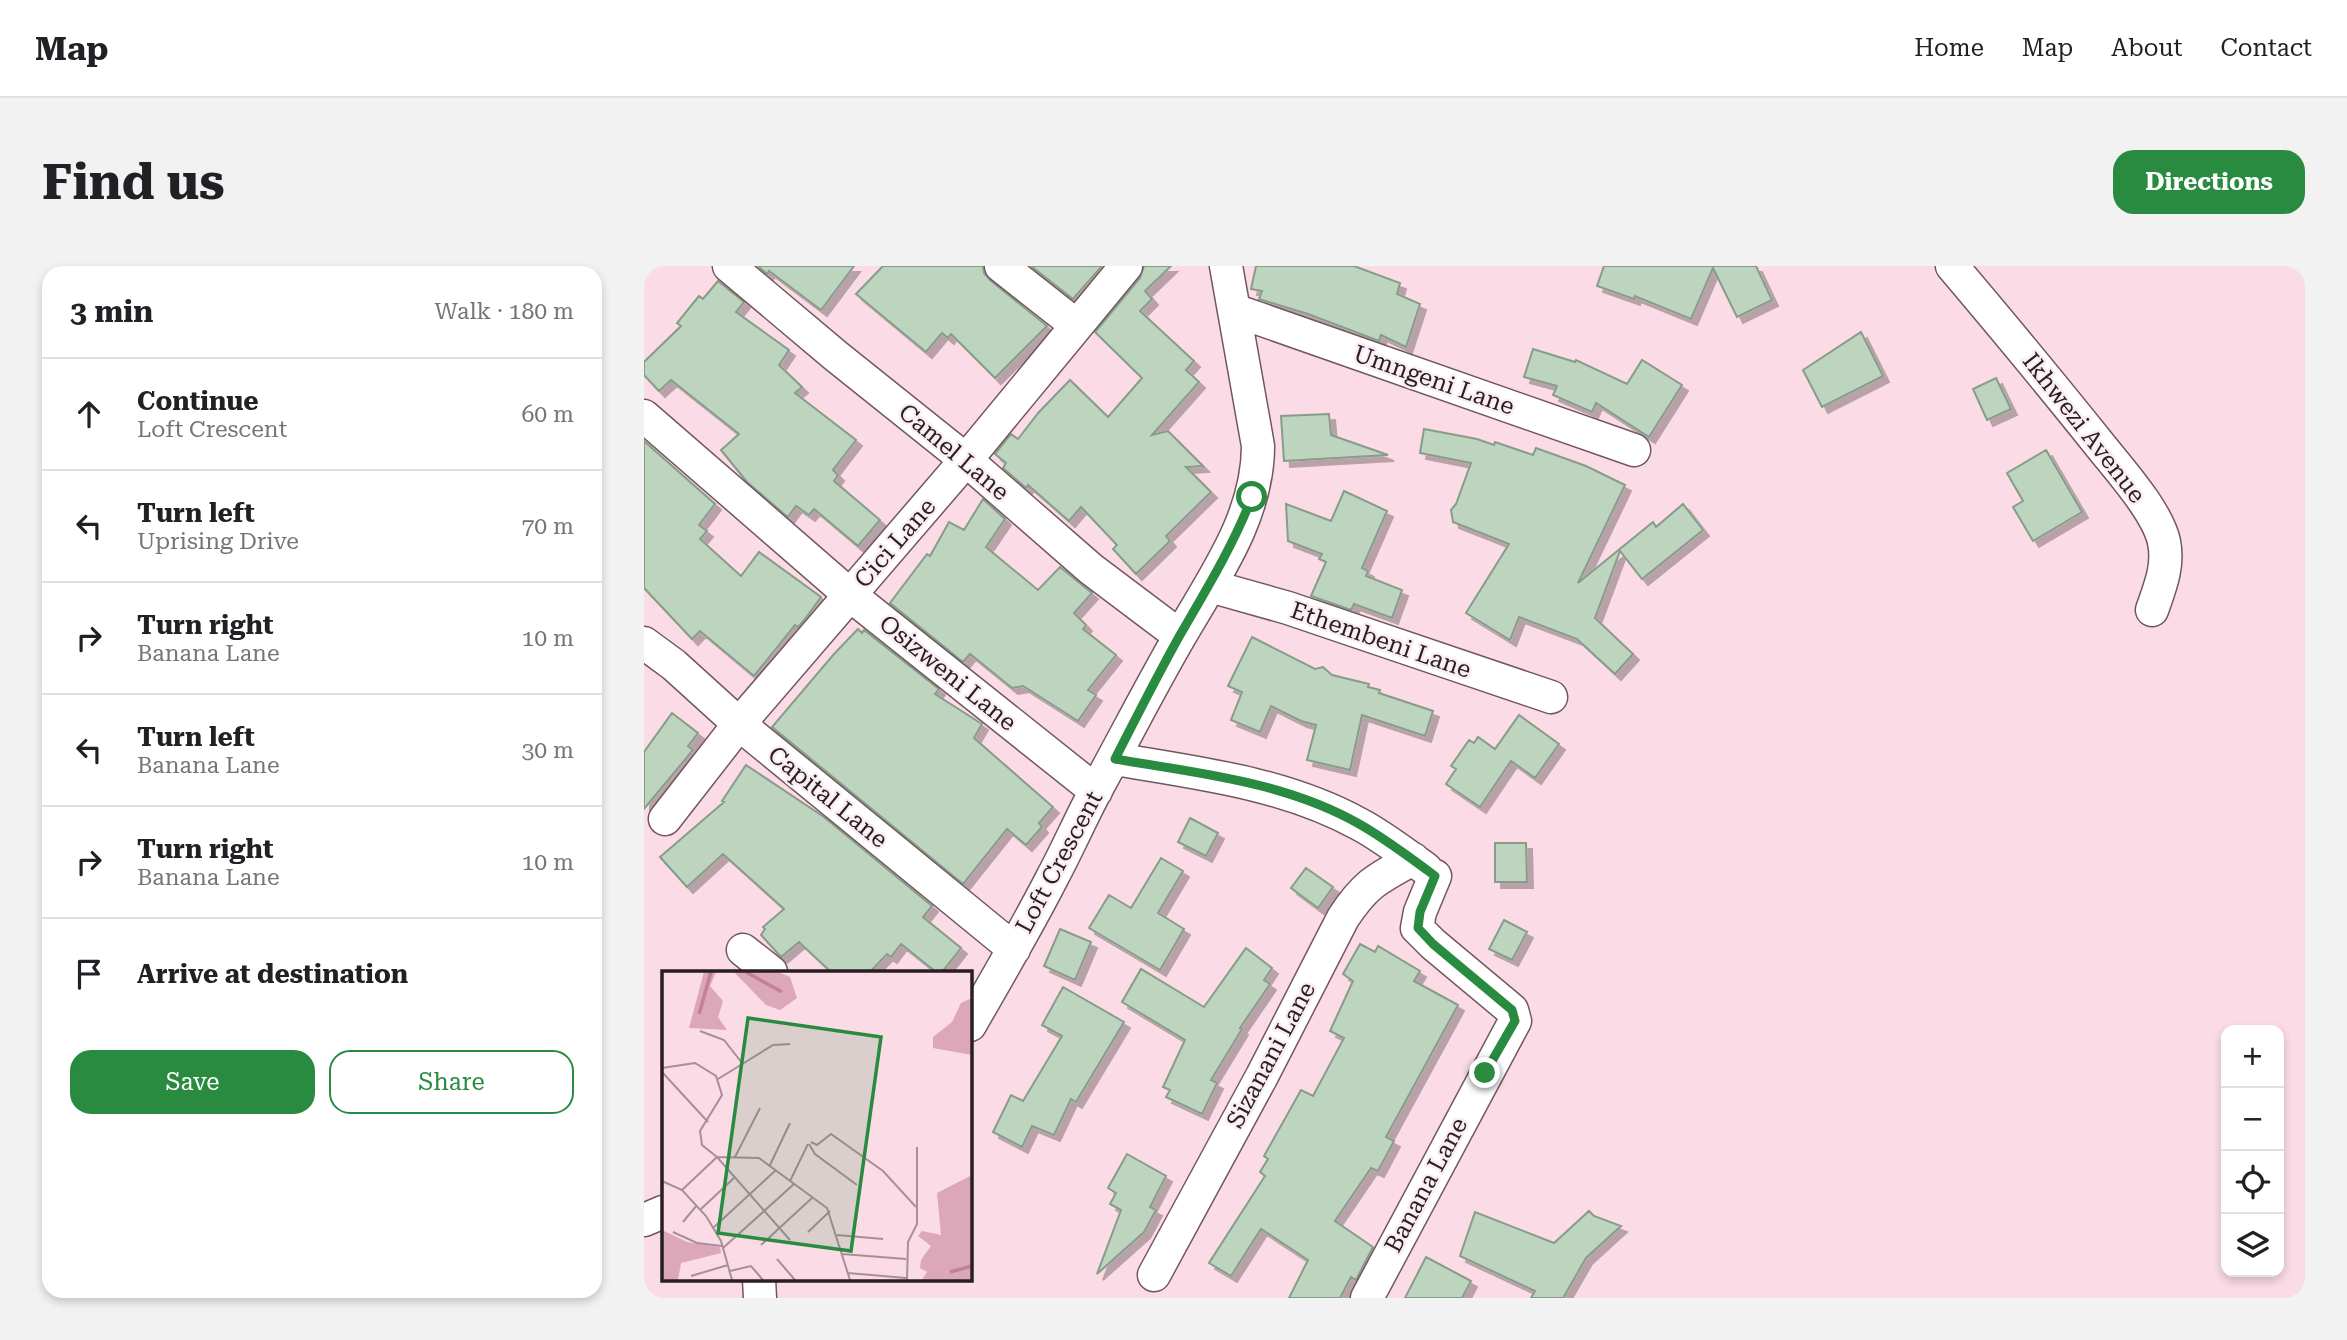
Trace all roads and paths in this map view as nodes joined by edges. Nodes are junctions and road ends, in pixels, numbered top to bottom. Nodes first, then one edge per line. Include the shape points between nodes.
1 (729, 266) edge
2 (1001, 266) edge
3 (1126, 266) edge
4 (1226, 266) edge
5 (1956, 267) edge
6 (1234, 310) junction
7 (1076, 325) junction
8 (644, 416) edge
9 (1634, 450) dead end
10 (966, 460) junction
11 (1210, 586) junction
12 (850, 595) junction
13 (2152, 610) dead end
14 (1180, 636) junction
15 (644, 643) edge
16 (1551, 696) dead end
17 (739, 724) junction
18 (1115, 759) junction
19 (1096, 791) junction
20 (665, 819) dead end
21 (1433, 875) junction
22 (1014, 948) junction
23 (743, 950) dead end
24 (770, 971) edge
25 (971, 1023) edge
26 (662, 1212) edge
27 (644, 1220) edge
28 (1154, 1275) dead end
29 (759, 1280) edge
30 (760, 1298) edge
31 (1367, 1298) edge

1 - 10 street, Camel Lane
2 - 7 street
3 - 7 street, Cici Lane
4 - 6 street, Loft Crescent
5 - 13 street, Ikhwezi Avenue via 2129,481 2151,515 2163,539 2166,561
6 - 9 street, Umngeni Lane
6 - 11 street, Loft Crescent via 1257,436 1258,470 1241,526
7 - 10 street, Cici Lane
8 - 12 street, Osizweni Lane
10 - 12 street, Cici Lane
10 - 14 street, Camel Lane via 1091,569
11 - 14 street, Loft Crescent
11 - 16 street, Ethembeni Lane
12 - 17 street, Cici Lane
12 - 19 street, Osizweni Lane
14 - 18 street, Loft Crescent
15 - 17 street, Capital Lane
17 - 20 street, Cici Lane
17 - 22 street, Capital Lane
18 - 19 street, Loft Crescent
18 - 21 street via 1261,786 1308,801 1360,824
19 - 22 street, Loft Crescent
21 - 28 street, Sizanani Lane via 1377,878 1358,894
21 - 31 street, Banana Lane via 1418,928 1512,1010 1515,1021
22 - 25 street, Loft Crescent
23 - 24 street
26 - 27 street
29 - 30 street

